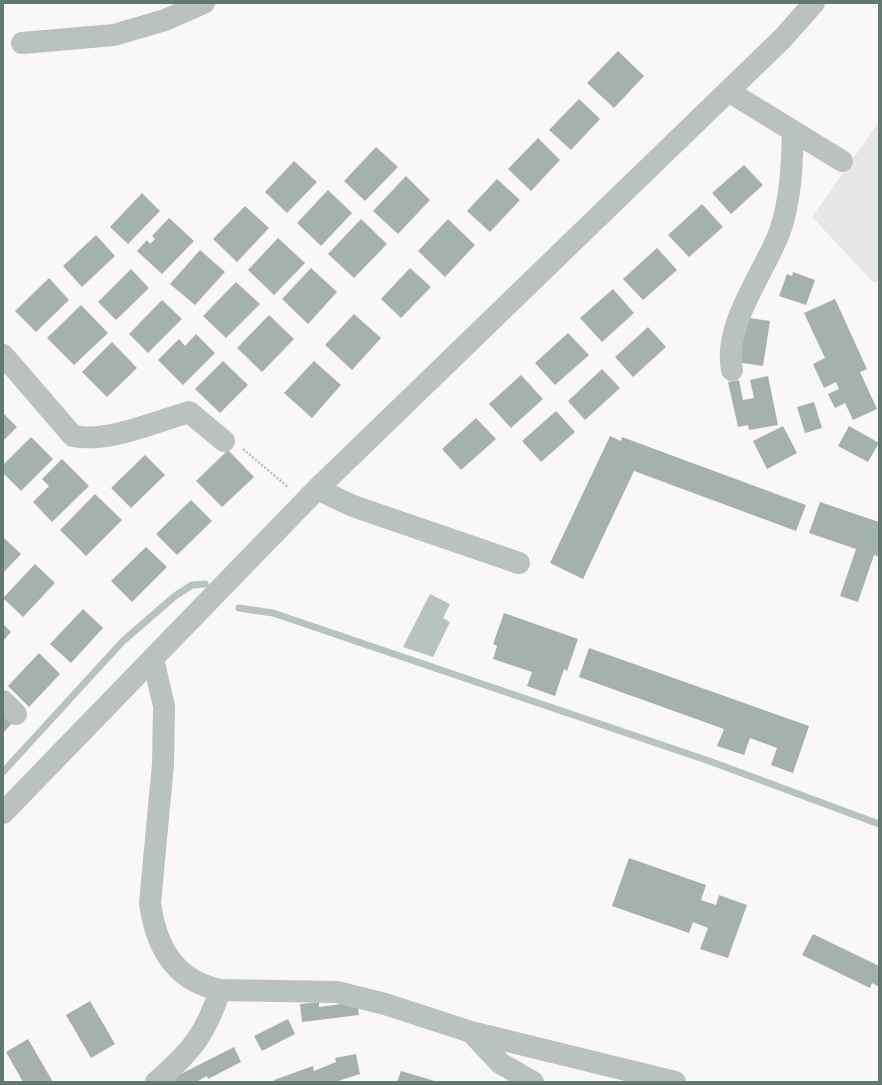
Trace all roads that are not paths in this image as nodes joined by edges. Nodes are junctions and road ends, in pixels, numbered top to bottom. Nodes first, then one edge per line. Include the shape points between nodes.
1 (204, 3) edge
2 (814, 3) edge
3 (22, 43) dead end
4 (728, 91) junction
5 (793, 131) junction
6 (842, 161) dead end
7 (3, 355) edge
8 (732, 370) dead end
9 (224, 441) road end
10 (311, 495) junction
11 (519, 563) dead end
12 (153, 659) junction
13 (3, 813) edge
14 (220, 990) junction
15 (471, 1032) junction
16 (156, 1082) edge
17 (533, 1082) edge
18 (675, 1082) edge

1 - 3 street via 166,20 114,35
2 - 4 street via 782,39
4 - 5 street
4 - 10 street
5 - 6 street
5 - 8 street via 792,171 780,230 766,265 740,314 730,358
7 - 9 street via 73,436 85,438 124,431 189,412
10 - 11 street via 353,506
10 - 12 street
12 - 13 street
12 - 14 street via 164,706 163,764 150,903 153,924 161,945 180,972 204,986
14 - 15 street via 337,992 385,1004
14 - 16 street via 199,1039 180,1062
15 - 17 street via 500,1063
15 - 18 street

